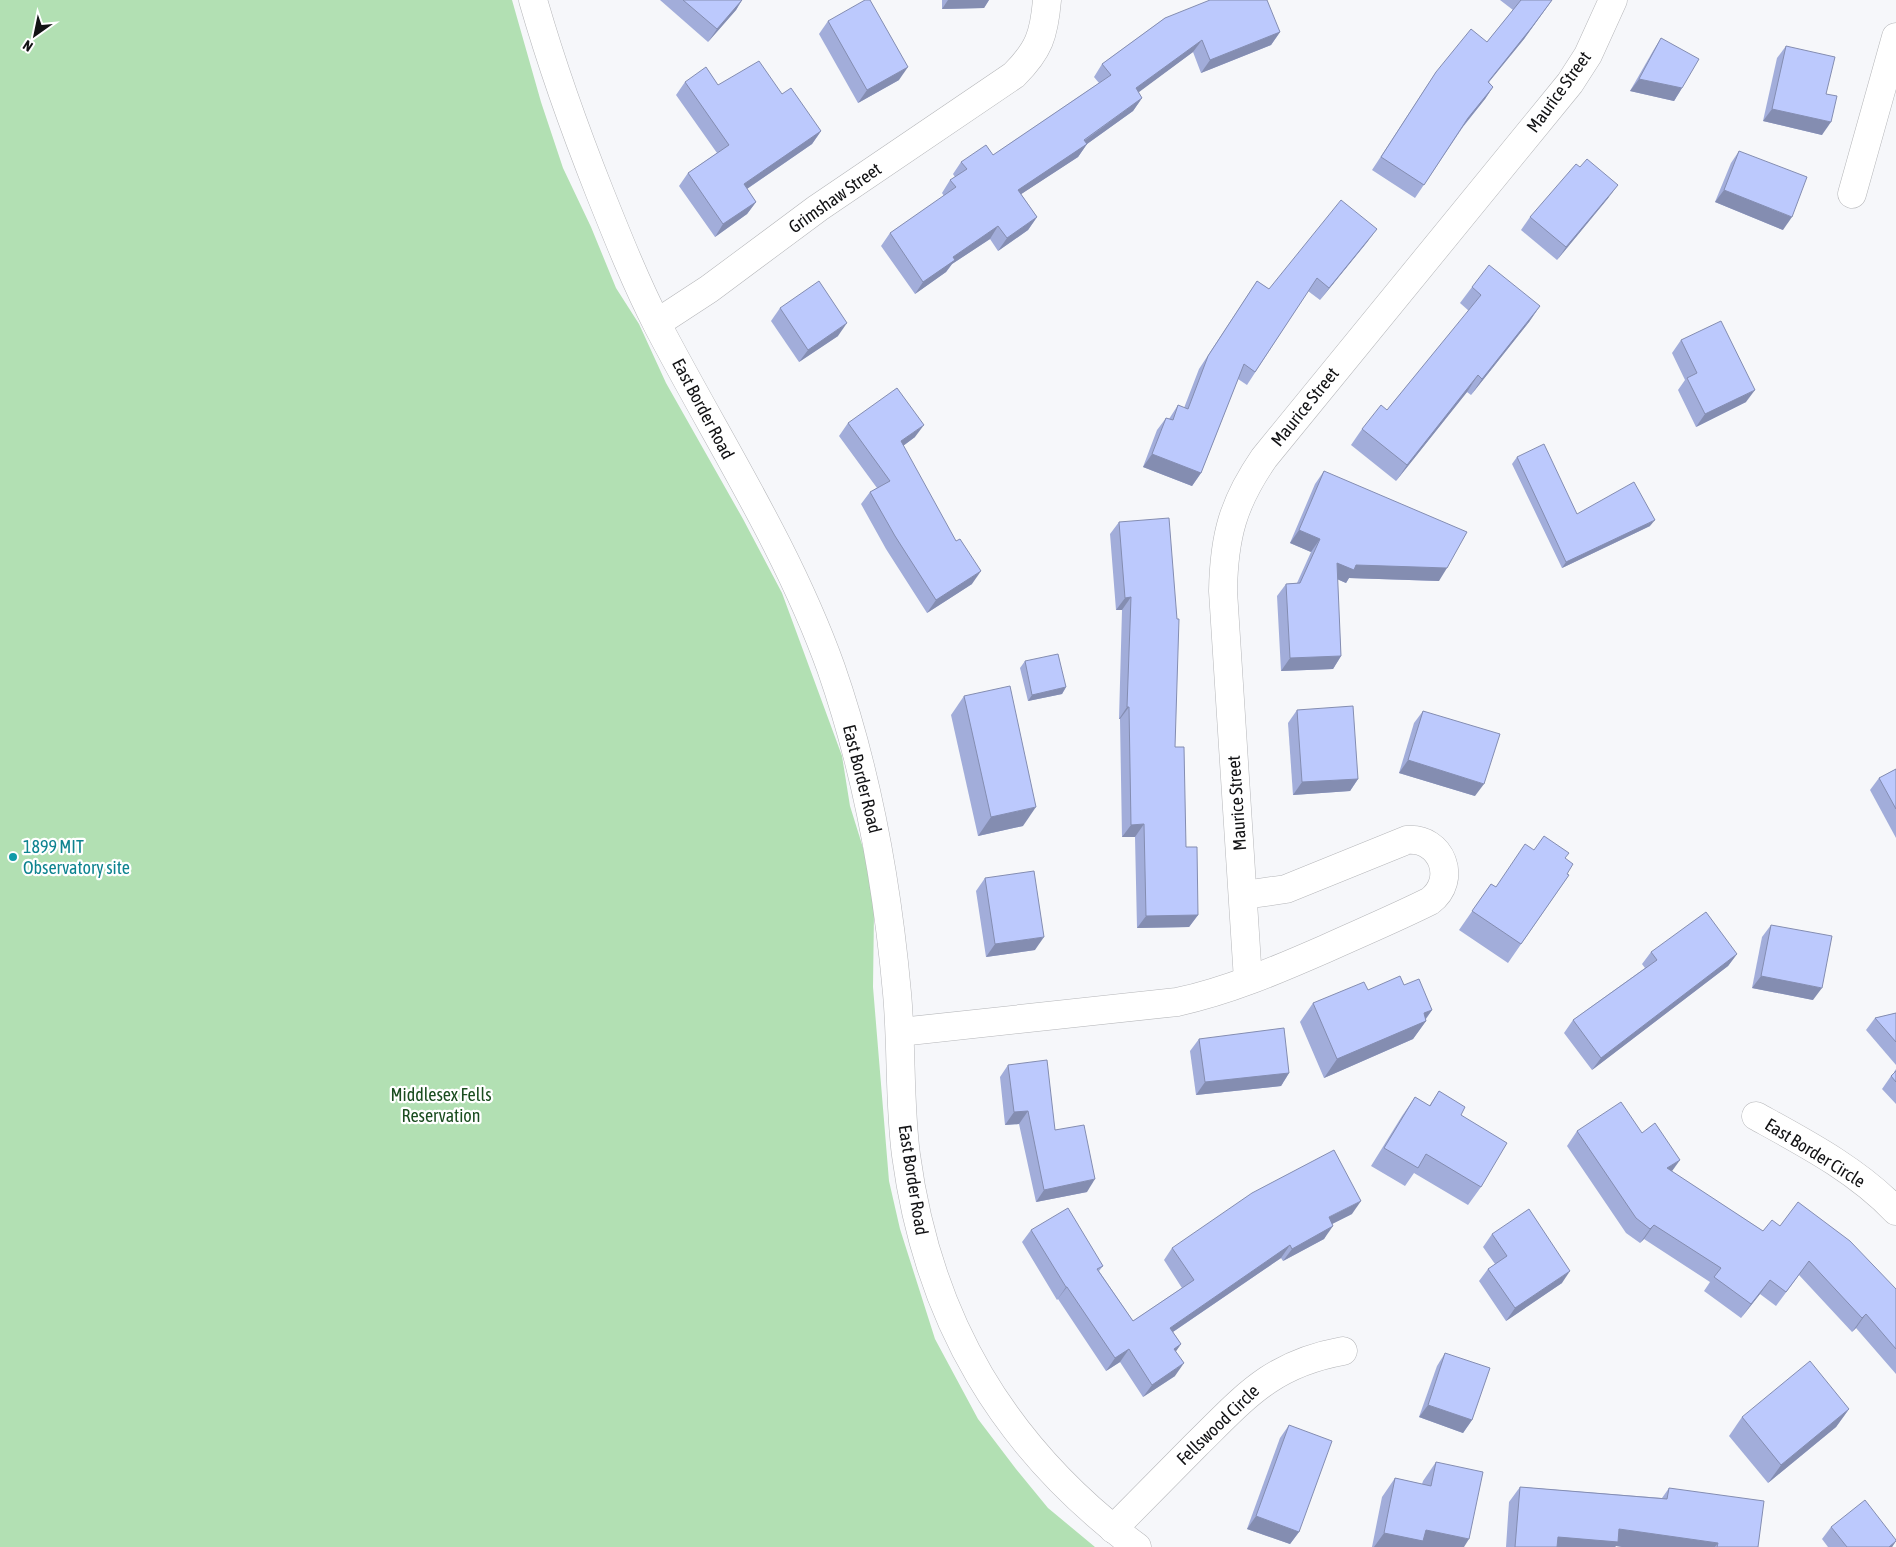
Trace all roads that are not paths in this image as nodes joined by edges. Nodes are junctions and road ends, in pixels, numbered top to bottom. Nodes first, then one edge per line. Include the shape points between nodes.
1 (533, 0) edge
2 (1047, 0) edge
3 (1613, 0) edge
4 (1896, 38) edge
5 (1852, 194) dead end
6 (657, 323) junction
7 (1244, 895) junction
8 (1248, 980) junction
9 (900, 1032) junction
10 (1756, 1116) dead end
11 (1896, 1211) edge
12 (1343, 1350) dead end
13 (1113, 1529) junction
14 (1137, 1547) edge

1 - 6 street, East Border Road via 581,144 633,273
2 - 6 street, Grimshaw Street via 1039,44 1032,57 1014,75 818,208 709,289
3 - 7 street, Maurice Street via 1588,55 1570,83 1264,458 1243,491 1225,550 1223,591
4 - 5 street
6 - 9 street, East Border Road via 782,553 830,668 860,762 873,819 890,926
7 - 8 street, Maurice Street
7 - 8 street via 1286,888 1407,840 1421,841 1433,847 1443,861 1445,871 1443,886 1430,901
8 - 9 street via 1177,1002
9 - 13 street, East Border Road via 910,1179 936,1286 959,1340 987,1390 1032,1450 1070,1492
10 - 11 street, East Border Circle via 1851,1172
12 - 13 street, Fellswood Circle via 1309,1358 1278,1372 1250,1392
13 - 14 street, East Border Road

